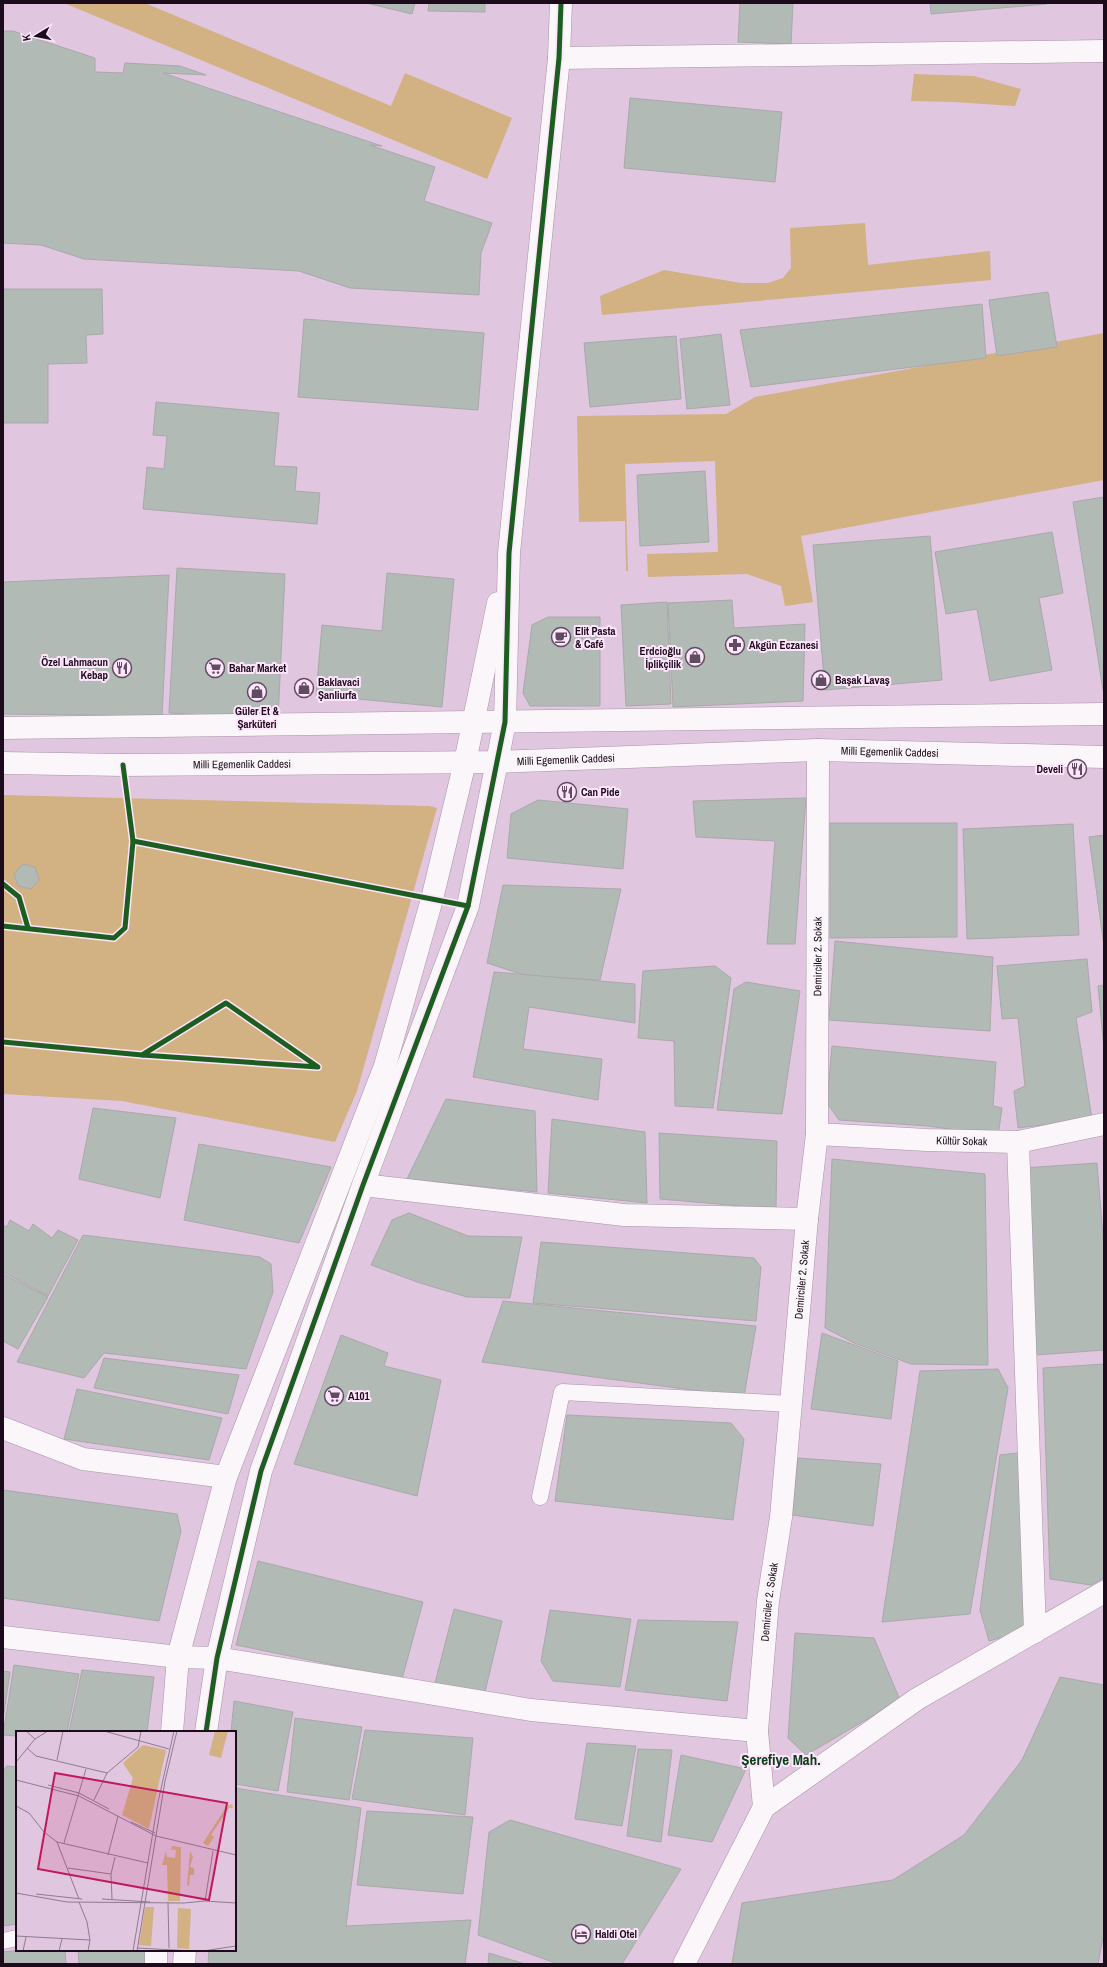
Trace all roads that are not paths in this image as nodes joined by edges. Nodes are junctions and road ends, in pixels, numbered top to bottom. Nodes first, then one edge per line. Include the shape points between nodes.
1 (561, 3) edge
2 (1104, 51) edge
3 (559, 58) junction
4 (509, 553) junction
5 (1104, 714) edge
6 (472, 722) junction
7 (505, 722) junction
8 (3, 728) edge
9 (818, 750) junction
10 (1104, 757) edge
11 (465, 762) junction
12 (497, 762) junction
13 (3, 763) edge
14 (1104, 1124) edge
15 (818, 1134) junction
16 (1018, 1142) junction
17 (363, 1185) junction
18 (807, 1219) junction
19 (791, 1404) junction
20 (3, 1428) edge
21 (226, 1477) junction
22 (540, 1497) dead end
23 (1104, 1592) edge
24 (1035, 1632) junction
25 (3, 1637) edge
26 (178, 1657) junction
27 (217, 1658) junction
28 (172, 1731) edge
29 (206, 1731) edge
30 (758, 1731) junction
31 (764, 1807) junction
32 (16, 1938) edge
33 (3, 1940) edge
34 (156, 1951) edge
35 (185, 1951) edge
36 (156, 1964) edge
37 (184, 1964) edge
38 (684, 1964) edge

1 - 3 street
2 - 3 street
3 - 4 street
4 - 6 street
4 - 7 street
5 - 7 street
6 - 7 street
6 - 8 street
6 - 11 street
7 - 12 street
9 - 10 street, Milli Egemenlik Caddesi
9 - 12 street, Milli Egemenlik Caddesi
9 - 15 street, Demirciler 2. Sokak
11 - 12 street, Milli Egemenlik Caddesi
11 - 13 street, Milli Egemenlik Caddesi via 123,765
11 - 21 street via 432,899 386,1066
12 - 17 street via 468,906
14 - 16 street, Kültür Sokak
15 - 16 street, Kültür Sokak
15 - 18 street, Demirciler 2. Sokak
16 - 24 street
17 - 18 street via 624,1215
17 - 27 street via 261,1470
18 - 19 street, Demirciler 2. Sokak
19 - 22 lane via 562,1392
19 - 30 street, Demirciler 2. Sokak via 781,1517 768,1601
20 - 21 street via 83,1459
21 - 26 street
23 - 24 street
24 - 31 street via 916,1699
25 - 26 street
26 - 27 street
26 - 28 street
27 - 29 street
27 - 30 street via 532,1710
30 - 31 street, Demirciler 2. Sokak
31 - 38 street
32 - 33 lane
34 - 36 street
35 - 37 street

